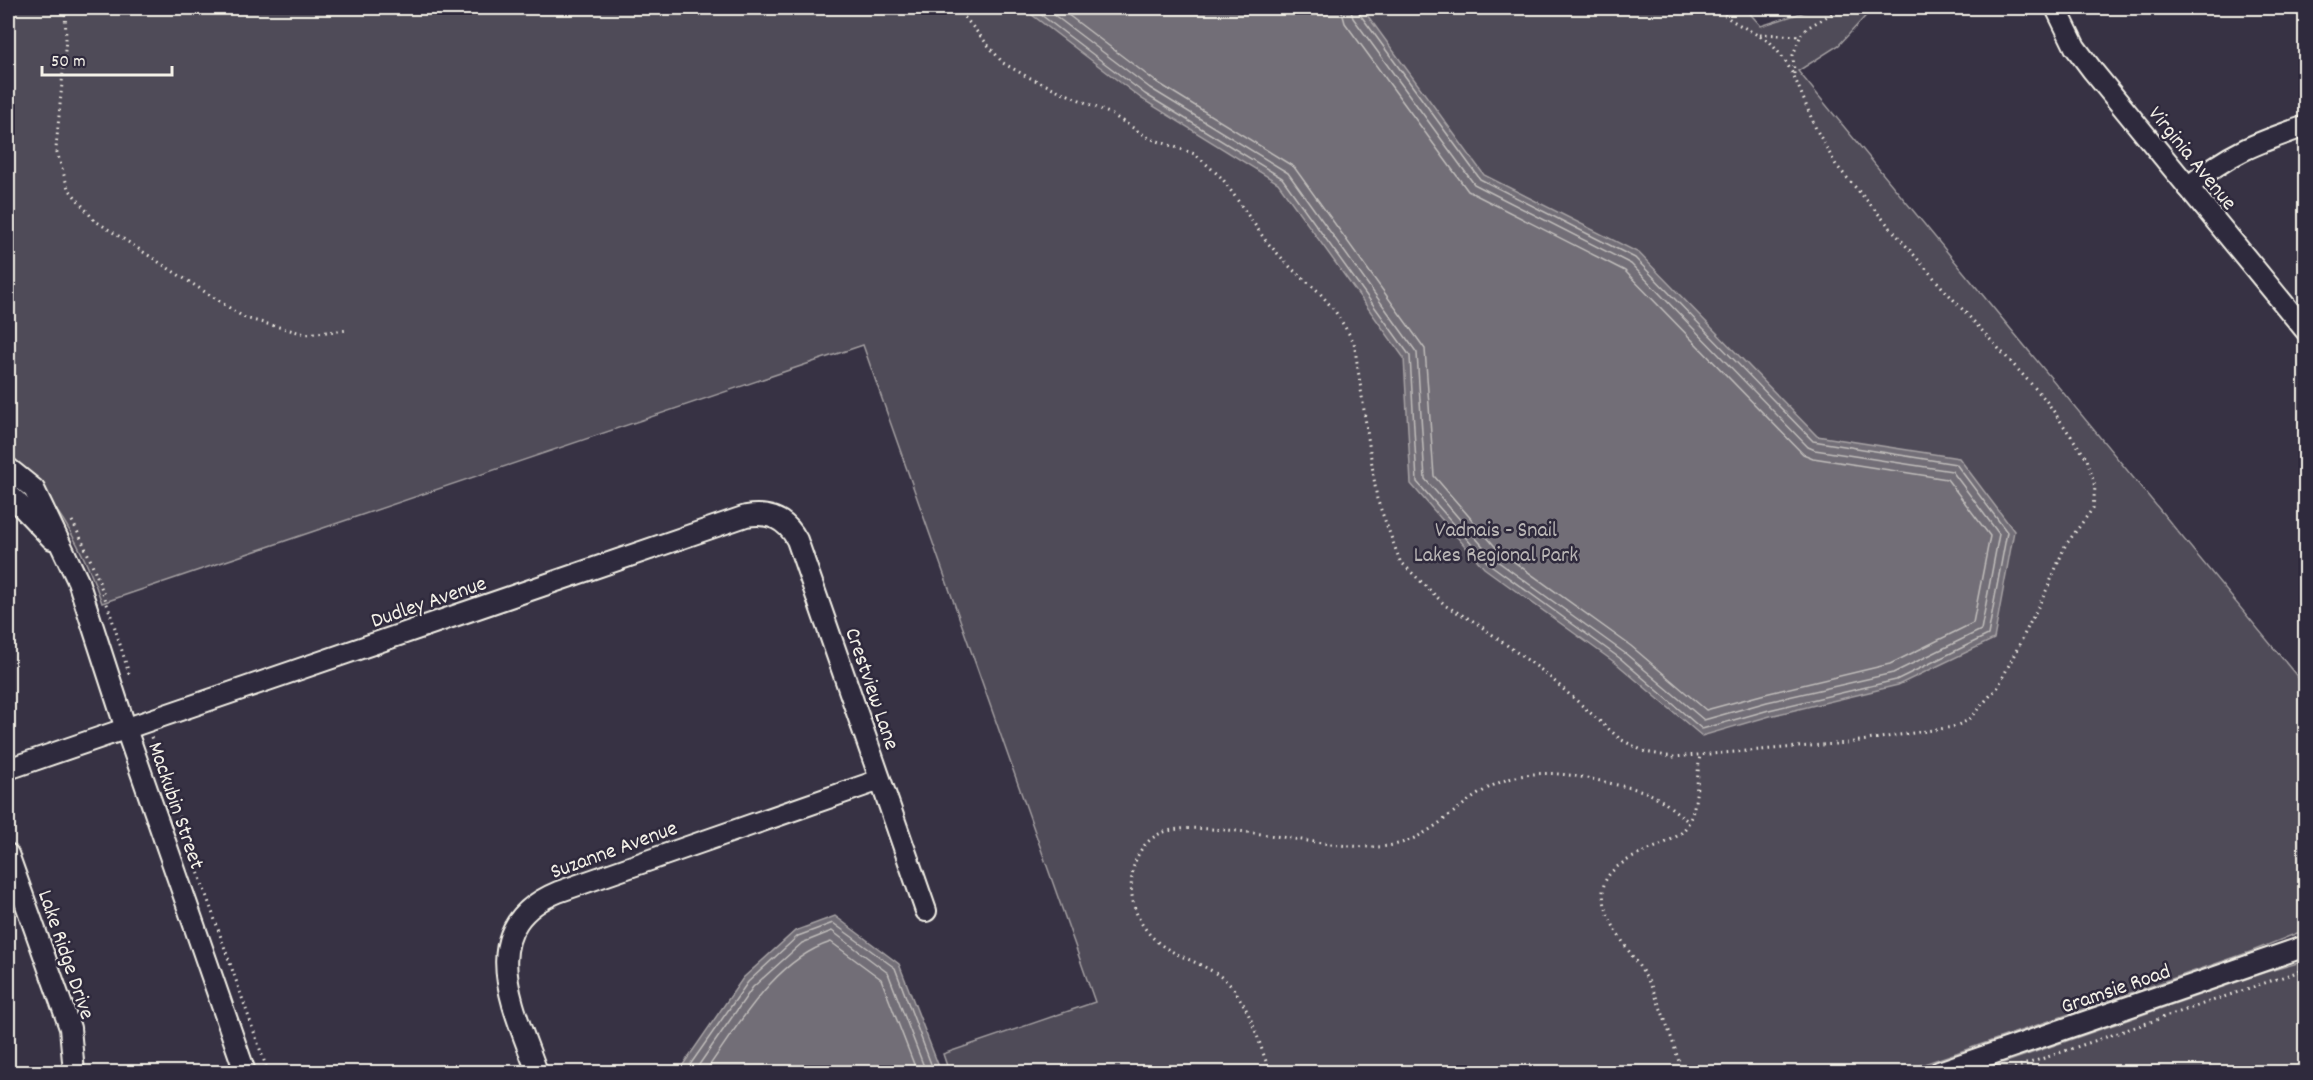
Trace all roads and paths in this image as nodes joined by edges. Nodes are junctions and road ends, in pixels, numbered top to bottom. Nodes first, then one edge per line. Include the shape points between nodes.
1 (65, 8) edge
2 (957, 8) edge
3 (1716, 8) edge
4 (1841, 8) edge
5 (2056, 8) edge
6 (1757, 34) junction
7 (1800, 36) junction
8 (1794, 76) junction
9 (2306, 126) edge
10 (2188, 187) junction
11 (349, 330) dead end
12 (2306, 330) edge
13 (8, 468) edge
14 (8, 494) edge
15 (746, 516) joint
16 (66, 554) junction
17 (126, 729) junction
18 (151, 737) dead end
19 (1700, 755) junction
20 (8, 769) edge
21 (880, 780) junction
22 (1689, 822) junction
23 (8, 854) edge
24 (926, 911) dead end
25 (2306, 946) edge
26 (2306, 969) edge
27 (74, 1072) edge
28 (245, 1072) edge
29 (268, 1072) edge
30 (537, 1072) edge
31 (1270, 1072) edge
32 (1682, 1072) edge
33 (1939, 1072) edge
34 (2003, 1072) edge

1 - 11 path via 56,149 68,188 94,220 245,318 305,334
2 - 19 path via 1003,63 1111,114 1149,138 1196,154 1222,178 1266,241 1335,311 1354,342 1377,500 1400,561 1446,606 1544,672 1620,739 1645,752 1673,758
3 - 6 path
4 - 7 path
5 - 10 street, Virginia Avenue via 2075,47
6 - 7 path
6 - 8 path via 1770,42
7 - 8 path via 1793,55
8 - 19 path via 1836,165 2058,415 2087,459 2095,497 2093,508 2065,546 1998,687 1967,721 1953,727 1847,743
9 - 10 street via 2251,145
10 - 12 street, Virginia Avenue
13 - 16 street, Mackubin Street via 34,489
14 - 16 street, Mackubin Street
15 - 17 street, Dudley Avenue
15 - 21 street, Crestview Lane via 772,516 793,532
16 - 17 street, Mackubin Street via 87,605
17 - 20 street, Dudley Avenue
17 - 28 street, Mackubin Street
18 - 29 path
19 - 22 path
21 - 24 street, Crestview Lane
21 - 30 street, Suzanne Avenue via 558,892 533,906 511,937 505,975
22 - 31 path via 1653,795 1566,774 1540,772 1494,786 1433,828 1398,844 1353,846 1198,829 1164,832 1149,840 1140,851 1131,882 1135,913 1168,949 1230,985 1243,1003
22 - 32 path via 1682,832 1617,867 1603,891 1610,917 1652,989
23 - 27 street, Lake Ridge Drive via 70,1028
25 - 33 street, Gramsie Road
26 - 34 path

